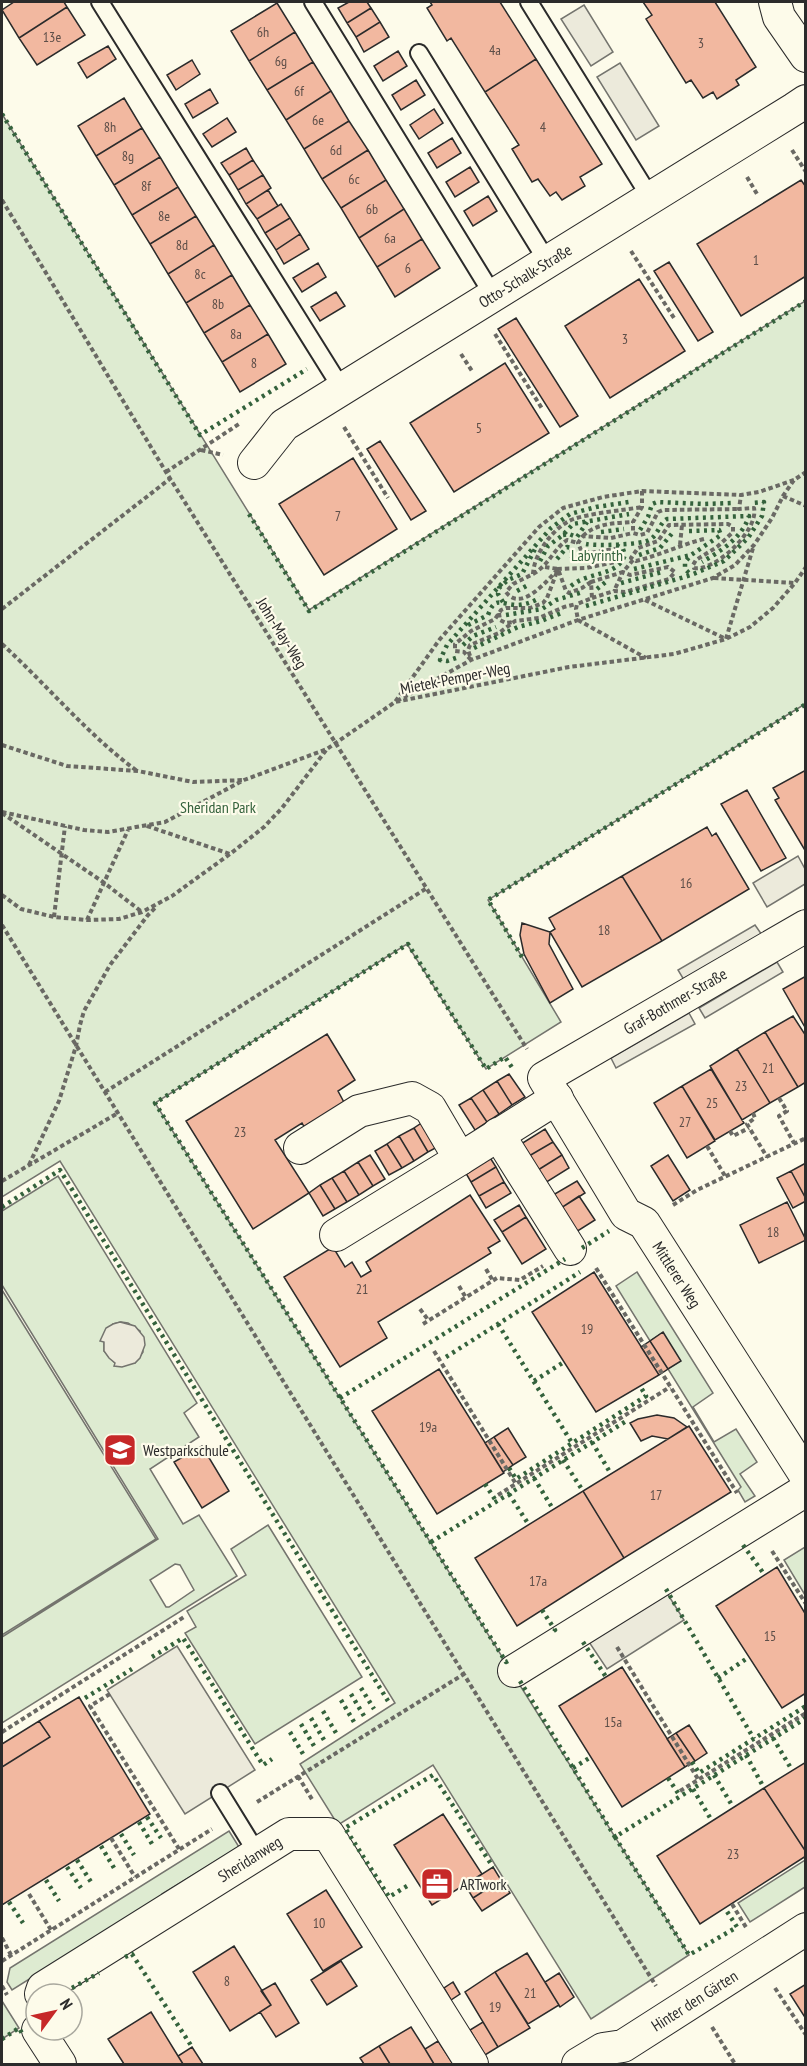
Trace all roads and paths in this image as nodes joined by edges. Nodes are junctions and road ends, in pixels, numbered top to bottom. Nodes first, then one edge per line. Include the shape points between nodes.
1 (100, 2) edge
2 (313, 2) edge
3 (529, 2) edge
4 (775, 2) edge
5 (419, 54) dead end
6 (806, 56) edge
7 (806, 100) edge
8 (650, 197) junction
9 (2, 200) edge
10 (612, 221) junction
11 (547, 261) junction
12 (485, 300) junction
13 (674, 318) dead end
14 (334, 394) junction
15 (543, 410) dead end
16 (201, 450) dead end
17 (254, 463) dead end
18 (166, 472) junction
19 (806, 472) edge
20 (171, 478) junction
21 (794, 480) junction
22 (642, 491) junction
23 (741, 495) junction
24 (783, 496) junction
25 (388, 498) dead end
26 (806, 506) edge
27 (642, 507) junction
28 (739, 509) junction
29 (633, 522) junction
30 (682, 525) junction
31 (633, 533) junction
32 (583, 536) junction
33 (704, 539) dead end
34 (578, 543) junction
35 (680, 545) junction
36 (754, 545) junction
37 (633, 560) junction
38 (545, 567) junction
39 (806, 567) edge
40 (558, 569) junction
41 (623, 572) junction
42 (533, 574) junction
43 (713, 578) junction
44 (742, 580) junction
45 (591, 582) junction
46 (795, 583) junction
47 (614, 591) junction
48 (592, 598) junction
49 (645, 599) junction
50 (577, 604) junction
51 (2, 609) edge
52 (497, 619) junction
53 (578, 620) junction
54 (515, 621) junction
55 (499, 633) junction
56 (726, 639) junction
57 (2, 644) edge
58 (646, 658) junction
59 (471, 660) junction
60 (395, 702) junction
61 (336, 743) junction
62 (2, 745) edge
63 (327, 749) junction
64 (138, 771) junction
65 (244, 780) junction
66 (2, 812) edge
67 (65, 826) junction
68 (147, 826) junction
69 (128, 830) junction
70 (231, 854) junction
71 (63, 855) junction
72 (103, 882) junction
73 (427, 888) junction
74 (2, 895) edge
75 (162, 901) junction
76 (142, 912) junction
77 (54, 917) junction
78 (87, 920) junction
79 (2, 925) edge
80 (804, 931) edge
81 (76, 1046) junction
82 (551, 1088) junction
83 (105, 1092) junction
84 (779, 1098) dead end
85 (118, 1113) junction
86 (753, 1113) dead end
87 (749, 1128) junction
88 (730, 1131) dead end
89 (498, 1134) junction
90 (806, 1138) edge
91 (795, 1143) junction
92 (707, 1146) dead end
93 (300, 1148) dead end
94 (767, 1157) junction
95 (460, 1159) junction
96 (29, 1165) junction
97 (726, 1176) junction
98 (2, 1181) edge
99 (697, 1190) dead end
100 (336, 1235) dead end
101 (570, 1249) joint
102 (595, 1268) dead end
103 (486, 1269) dead end
104 (493, 1281) junction
105 (459, 1286) dead end
106 (466, 1298) junction
107 (420, 1309) dead end
108 (429, 1321) junction
109 (423, 1324) dead end
110 (434, 1351) dead end
111 (670, 1388) junction
112 (806, 1476) edge
113 (516, 1484) junction
114 (806, 1490) edge
115 (498, 1495) dead end
116 (755, 1522) junction
117 (806, 1605) edge
118 (184, 1617) dead end
119 (599, 1618) junction
120 (514, 1671) dead end
121 (464, 1674) junction
122 (110, 1694) dead end
123 (806, 1713) edge
124 (2, 1732) edge
125 (698, 1779) junction
126 (680, 1791) dead end
127 (220, 1792) dead end
128 (234, 1816) junction
129 (111, 1838) dead end
130 (179, 1849) junction
131 (257, 1853) junction
132 (135, 1877) junction
133 (29, 1894) dead end
134 (806, 1929) edge
135 (51, 1930) junction
136 (2, 1938) edge
137 (11, 1955) junction
138 (758, 1960) junction
139 (2, 1961) edge
140 (53, 1982) edge
141 (685, 2007) junction
142 (806, 2035) edge
143 (46, 2042) edge
144 (60, 2064) edge
145 (472, 2064) edge
146 (578, 2064) edge
147 (735, 2064) edge

1 - 14 lane
2 - 12 lane
3 - 8 lane
4 - 6 street via 779,16
5 - 11 lane
7 - 8 street, Otto-Schalk-Straße
8 - 10 street, Otto-Schalk-Straße
9 - 18 path, John-May-Weg
10 - 11 street, Otto-Schalk-Straße
10 - 13 path
11 - 12 street, Otto-Schalk-Straße
12 - 14 street, Otto-Schalk-Straße
12 - 15 path
14 - 17 street, Otto-Schalk-Straße via 284,425
14 - 25 path
16 - 18 path
18 - 20 path, John-May-Weg
19 - 21 path
20 - 51 path
20 - 61 path, John-May-Weg
21 - 23 path
21 - 24 path
22 - 23 path
22 - 27 path
22 - 60 path via 579,502 552,516 440,639
23 - 28 path
24 - 26 path
24 - 36 path
27 - 29 path
27 - 42 path via 569,521 543,548
28 - 30 path via 755,511 744,538 702,568 694,568 694,562 726,540 733,527
28 - 31 path via 668,508 658,512 647,533
29 - 31 path
29 - 32 path via 600,525
30 - 35 path
30 - 37 path via 669,525 658,541 635,550
31 - 32 path
32 - 34 path
33 - 35 path
34 - 38 path via 567,540
34 - 40 path via 581,550 590,553 614,549 617,558 615,562 586,568
35 - 37 path via 661,555
36 - 43 path via 735,565
36 - 44 path
37 - 41 path
38 - 40 path
38 - 42 path
39 - 46 path, Mietek-Pemper-Weg
40 - 42 path via 527,596 508,596 508,588
40 - 45 path via 569,593
40 - 52 path via 543,603 530,608 501,609
41 - 45 path
41 - 47 path
41 - 47 path via 630,575 669,567 675,572 669,579 625,592
43 - 44 path
43 - 49 path
44 - 46 path
44 - 56 path
45 - 48 path
46 - 56 path, Mietek-Pemper-Weg via 750,627
47 - 48 path
48 - 50 path
49 - 53 path
49 - 56 path
50 - 53 path
50 - 54 path via 539,618
52 - 54 path
52 - 55 path via 503,628
52 - 59 path via 455,644 455,651 464,652
53 - 58 path
53 - 59 path
54 - 55 path
55 - 59 path via 470,645
56 - 58 path, Mietek-Pemper-Weg
57 - 64 path via 115,754
58 - 60 path, Mietek-Pemper-Weg via 569,667
59 - 60 path
60 - 61 path, Mietek-Pemper-Weg
61 - 63 path, Mietek-Pemper-Weg
61 - 73 path, John-May-Weg
62 - 64 path via 67,766
63 - 65 path, Mietek-Pemper-Weg
63 - 70 path via 282,808
64 - 65 path via 193,782
65 - 68 path, Mietek-Pemper-Weg via 165,822
66 - 67 path, Mietek-Pemper-Weg
66 - 71 path
67 - 69 path, Mietek-Pemper-Weg via 108,832
67 - 71 path
68 - 69 path, Mietek-Pemper-Weg
68 - 70 path
69 - 72 path
70 - 75 path
71 - 72 path
71 - 77 path
72 - 76 path
72 - 78 path
73 - 82 path, John-May-Weg
73 - 83 path
74 - 77 path via 21,909
75 - 76 path
75 - 81 path via 110,964 95,989 82,1018
76 - 78 path via 119,919
77 - 78 path
79 - 81 path
80 - 82 street, Graf-Bothmer-Straße
81 - 83 path
81 - 96 path via 60,1101
82 - 89 street, Graf-Bothmer-Straße
82 - 112 street, Mittlerer Weg via 626,1214 644,1223
83 - 85 path
84 - 91 path via 787,1111 779,1116
85 - 96 path
85 - 121 path
86 - 87 path via 755,1119 747,1124
87 - 88 path via 734,1136
87 - 94 path
89 - 95 street, Graf-Bothmer-Straße
89 - 101 street
90 - 91 path
91 - 94 path
92 - 97 path
93 - 95 street via 359,1111 412,1098 430,1108
94 - 97 path
95 - 100 street, Graf-Bothmer-Straße
96 - 98 path
97 - 99 path
101 - 104 path via 520,1280
102 - 111 path
103 - 104 path
104 - 106 path
105 - 106 path
106 - 108 path
107 - 108 path
108 - 109 path
110 - 113 path
111 - 113 path
111 - 116 path
113 - 115 path
114 - 116 street
116 - 117 path
116 - 119 street
118 - 124 path
119 - 120 street
119 - 125 path
121 - 128 path
121 - 141 path
122 - 130 path via 90,1706
123 - 125 path
125 - 126 path
127 - 128 lane
128 - 130 path
128 - 131 lane
129 - 132 path
130 - 132 path
131 - 140 street, Sheridanweg
131 - 145 street, Sheridanweg via 289,1834 328,1834
132 - 135 path
133 - 135 path
134 - 138 street, Hinter den Gärten
135 - 137 path
136 - 137 path
137 - 139 path
138 - 141 street, Hinter den Gärten
138 - 142 path
141 - 146 street, Hinter den Gärten via 623,2046 603,2049
141 - 147 path
143 - 144 street

